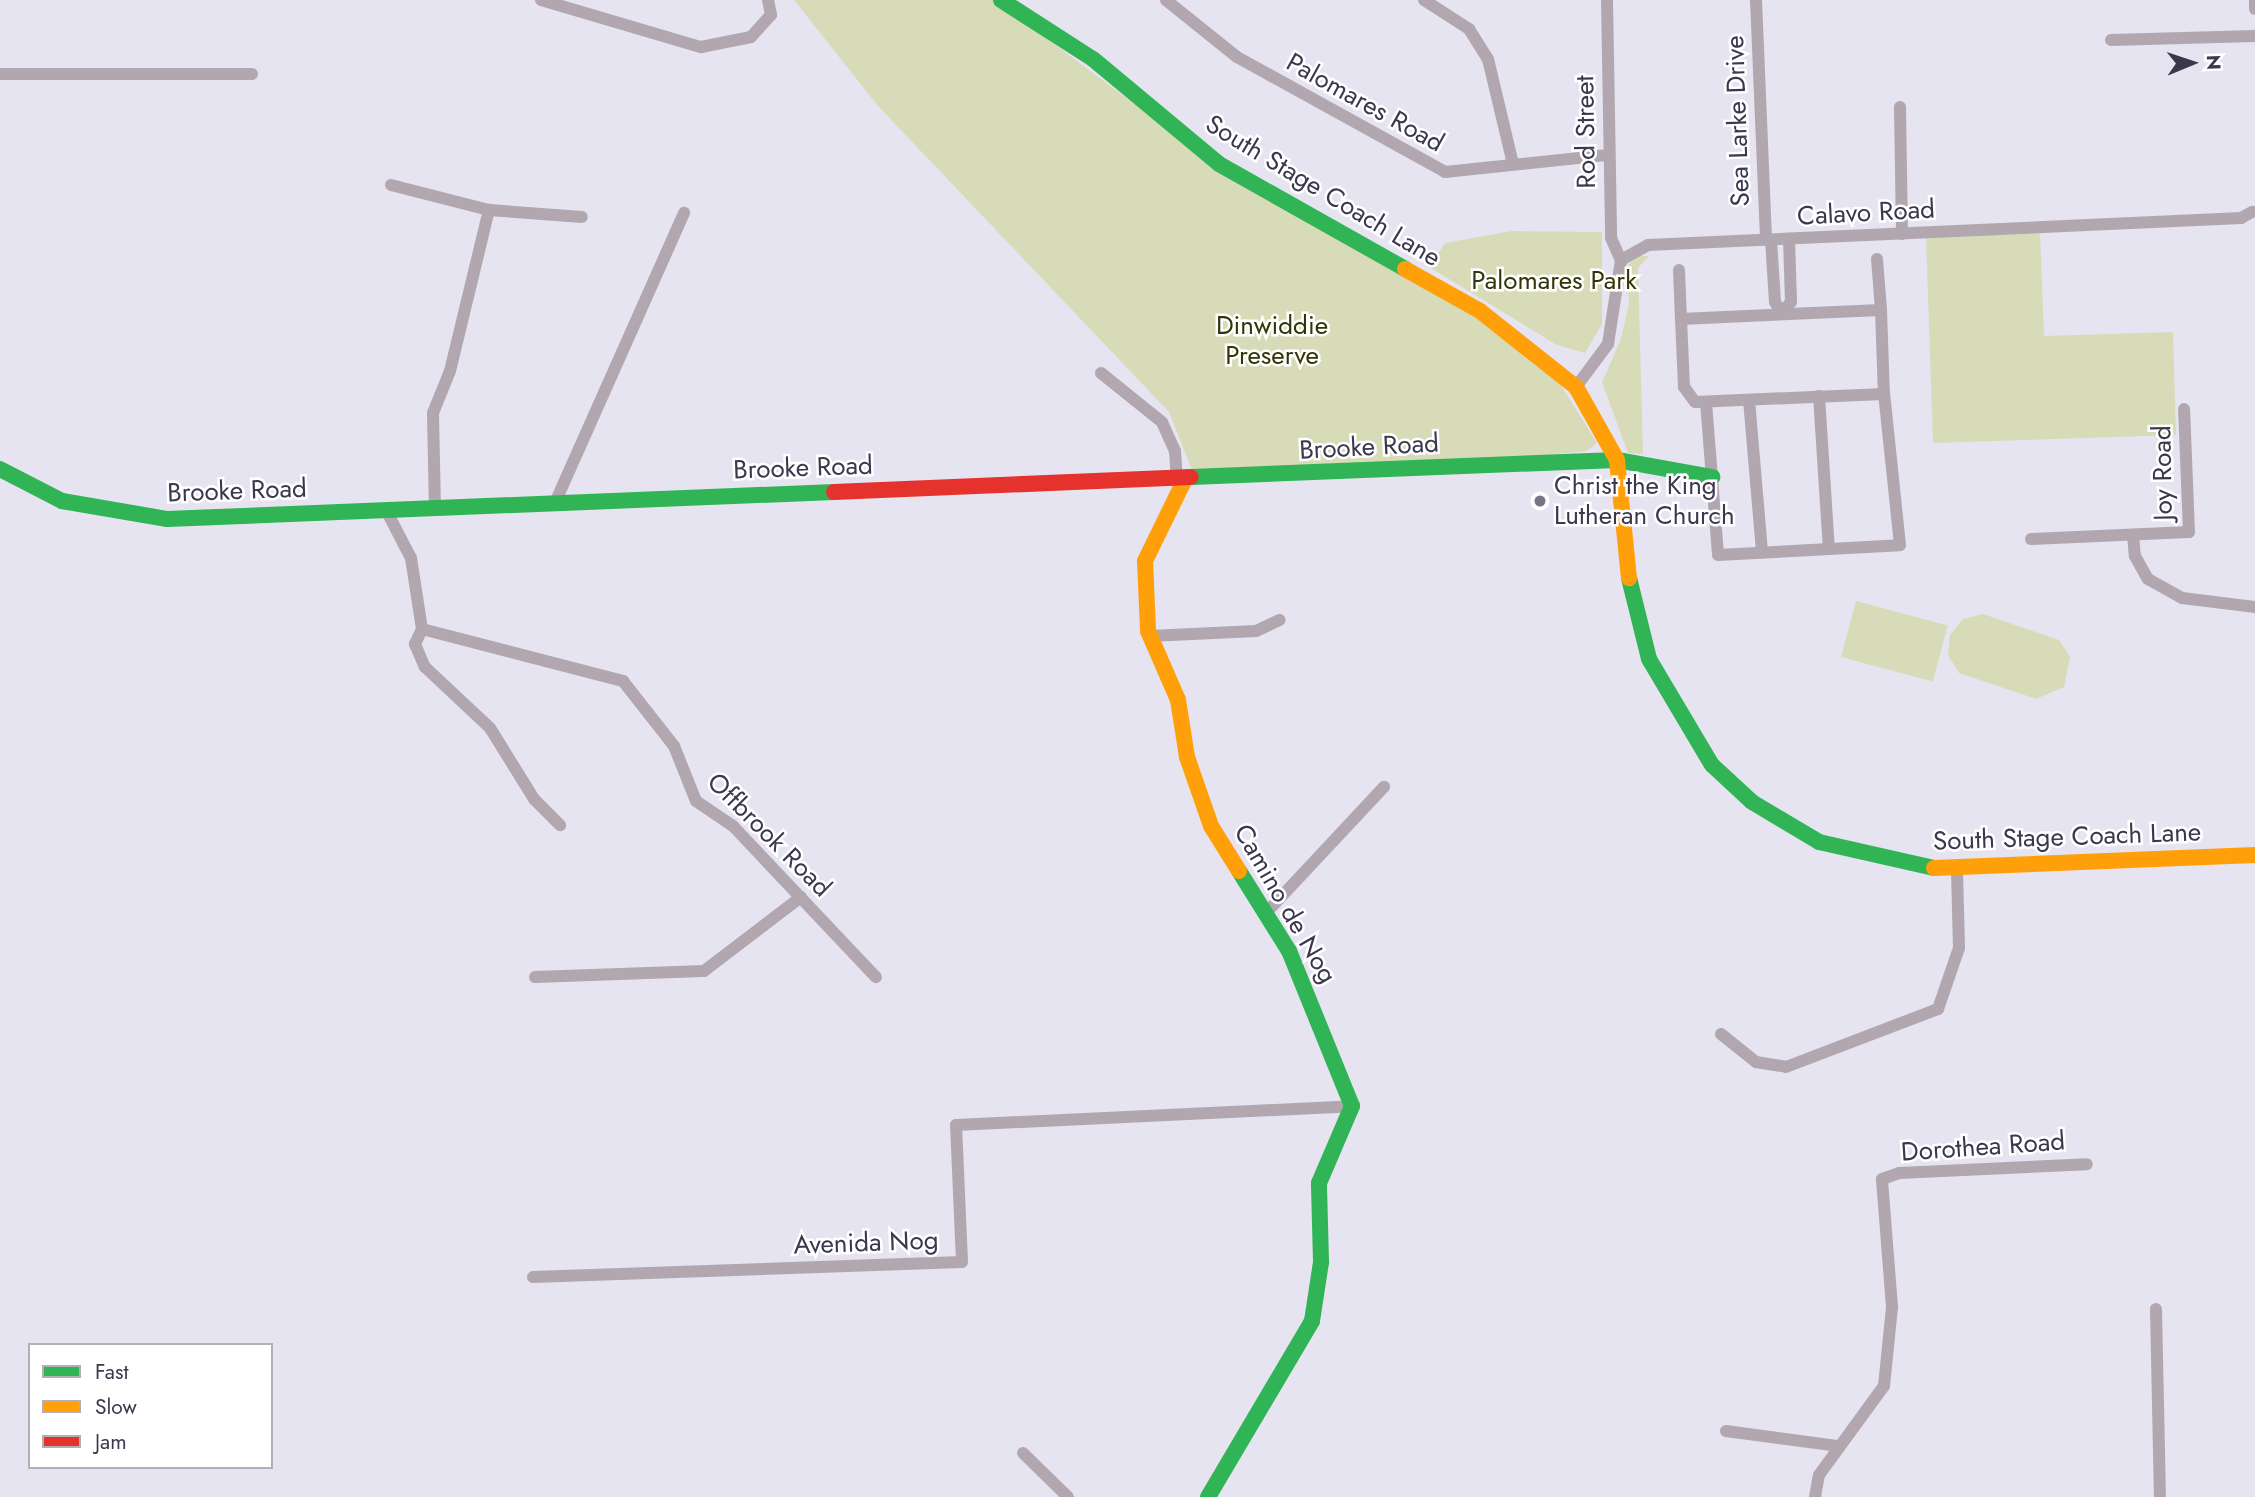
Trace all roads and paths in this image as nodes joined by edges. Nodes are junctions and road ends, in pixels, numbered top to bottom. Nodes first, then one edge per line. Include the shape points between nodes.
1 (541, 0) edge
2 (768, 0) edge
3 (1001, 0) edge
4 (1166, 0) edge
5 (1424, 0) edge
6 (1607, 0) edge
7 (1756, 0) edge
8 (2255, 0) edge
9 (2255, 9) edge
10 (2255, 36) edge
11 (2111, 40) dead end
12 (0, 74) edge
13 (252, 74) dead end
14 (1900, 107) dead end
15 (1608, 155) junction
16 (1512, 160) junction
17 (391, 185) dead end
18 (489, 210) junction
19 (2254, 210) edge
20 (684, 213) dead end
21 (582, 218) dead end
22 (1902, 234) junction
23 (1789, 239) junction
24 (1768, 240) junction
25 (1877, 259) dead end
26 (1621, 260) junction
27 (1679, 270) dead end
28 (1881, 310) junction
29 (1782, 313) junction
30 (1681, 319) junction
31 (1101, 373) dead end
32 (1576, 387) junction
33 (1884, 394) junction
34 (1819, 396) junction
35 (1749, 400) junction
36 (1706, 402) junction
37 (2184, 409) dead end
38 (1617, 460) junction
39 (0, 469) edge
40 (1712, 477) junction
41 (1180, 482) junction
42 (554, 505) junction
43 (435, 509) junction
44 (386, 510) junction
45 (2133, 535) junction
46 (2031, 539) dead end
47 (1829, 549) junction
48 (1762, 552) junction
49 (2255, 607) edge
50 (1280, 620) dead end
51 (422, 629) junction
52 (1150, 636) junction
53 (1384, 788) dead end
54 (560, 825) dead end
55 (2255, 855) edge
56 (1957, 870) junction
57 (801, 897) junction
58 (1266, 913) junction
59 (534, 977) dead end
60 (876, 977) dead end
61 (1721, 1034) dead end
62 (1352, 1106) junction
63 (2087, 1164) dead end
64 (533, 1277) dead end
65 (2156, 1309) dead end
66 (1726, 1431) dead end
67 (1839, 1446) junction
68 (1023, 1452) dead end
69 (1068, 1497) edge
70 (1208, 1497) edge
71 (1815, 1497) edge
72 (2159, 1497) edge

1 - 2 street via 701,47 751,37 771,15
3 - 32 street, South Stage Coach Lane via 1093,59 1219,164 1480,311
4 - 16 street, Palomares Road via 1237,57 1419,162 1472,173
5 - 16 street via 1469,29 1488,59
6 - 15 street, Rod Street
7 - 24 street, Sea Larke Drive
8 - 9 street
10 - 11 street
12 - 13 street
14 - 22 street
15 - 16 street, Palomares Road
15 - 26 street, Rod Street via 1611,238
17 - 18 street
18 - 21 street
18 - 43 street via 450,371 433,413
19 - 22 street, Calavo Road via 2241,218
20 - 42 street
22 - 23 street, Calavo Road
23 - 24 street, Calavo Road
23 - 29 street via 1791,302
24 - 26 street, Calavo Road via 1648,245
24 - 29 street, Sea Larke Drive via 1775,302
25 - 28 street
26 - 32 street via 1608,344
27 - 30 street
28 - 29 street
28 - 33 street
29 - 30 street
30 - 36 street via 1684,387 1695,402
31 - 41 street via 1162,422 1175,451
32 - 38 street, South Stage Coach Lane
33 - 34 street
33 - 47 street via 1900,545
34 - 35 street
34 - 47 street
35 - 36 street
35 - 48 street
36 - 40 street
37 - 45 street, Joy Road via 2189,532
38 - 40 street, Brooke Road
38 - 41 street, Brooke Road
38 - 56 street, South Stage Coach Lane via 1629,582 1649,659 1674,710 1712,765 1752,802 1819,842 1891,863
39 - 44 street, Brooke Road via 62,501 138,517
40 - 48 street via 1718,555
41 - 42 street, Brooke Road
41 - 52 street, Camino de Nog via 1146,561
42 - 43 street, Brooke Road
43 - 44 street, Brooke Road
44 - 51 street via 411,558
45 - 46 street
45 - 49 street, Joy Road via 2135,556 2148,579 2182,598
47 - 48 street
50 - 52 street via 1256,631
51 - 54 street via 415,644 425,667 510,755 534,799
51 - 57 street, Offbrook Road via 623,681 674,746 696,801 733,826
52 - 58 street, Camino de Nog via 1178,700 1187,758 1211,826
53 - 58 street
55 - 56 street, South Stage Coach Lane
56 - 61 street via 1959,948 1945,1001 1786,1067 1756,1062
57 - 59 street via 705,971
57 - 60 street, Offbrook Road
58 - 62 street, Camino de Nog via 1315,1004
62 - 64 street, Avenida Nog via 956,1125 962,1262
62 - 70 street via 1319,1183 1321,1262 1312,1321
63 - 67 street, Dorothea Road via 1899,1173 1882,1179 1892,1307 1889,1362 1875,1403
65 - 72 street
66 - 67 street
67 - 71 street via 1819,1475
68 - 69 street

